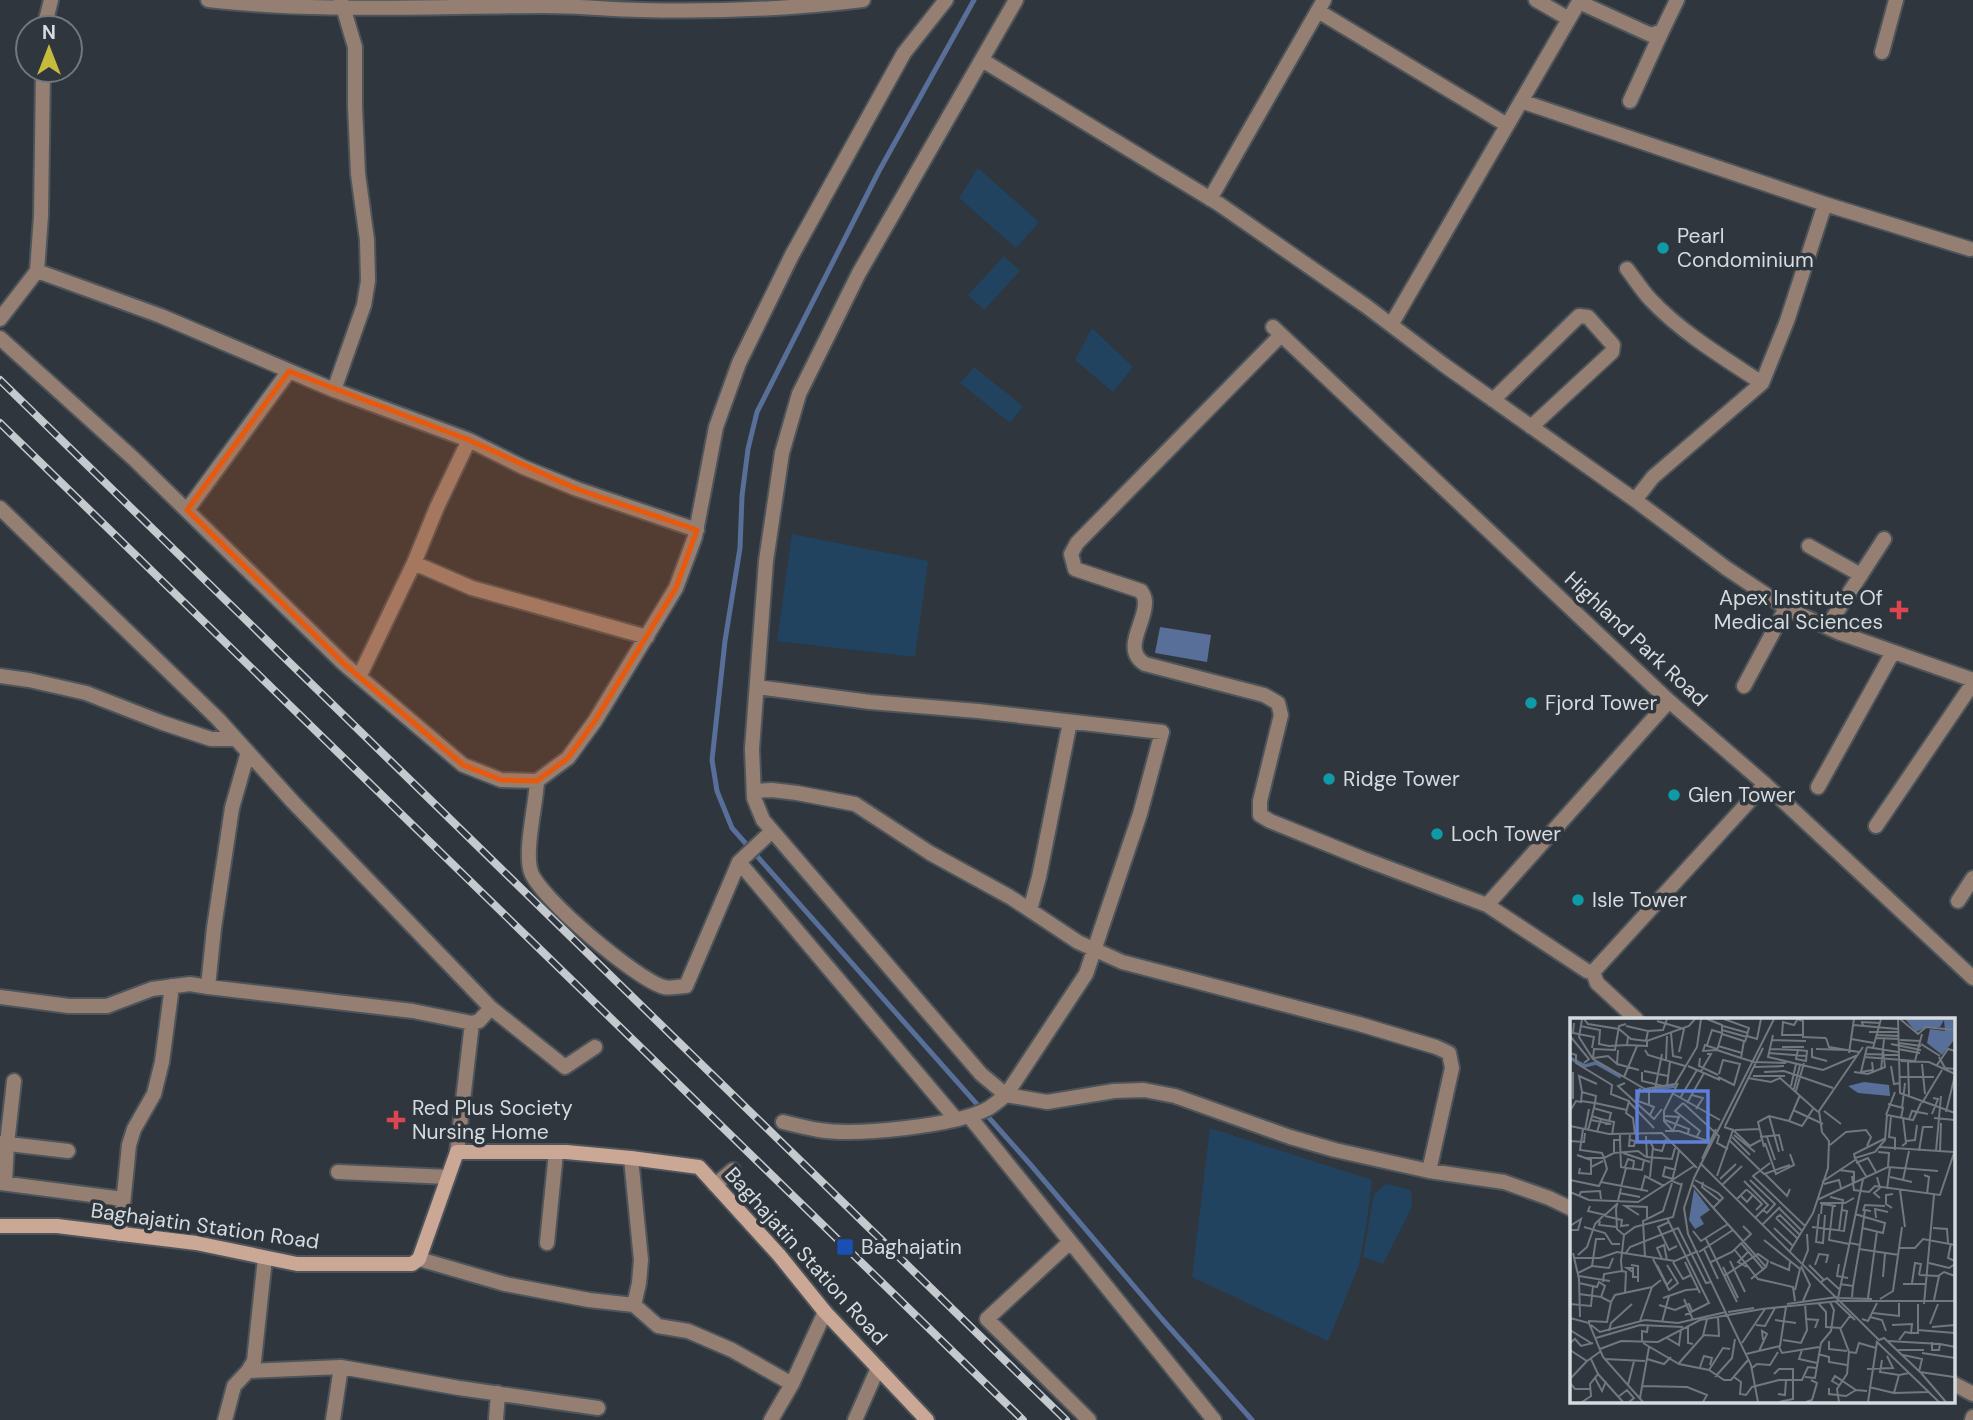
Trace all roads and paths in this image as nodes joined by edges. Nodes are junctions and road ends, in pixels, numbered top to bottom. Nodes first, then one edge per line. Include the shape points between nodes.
1 (208, 0) edge
2 (863, 0) edge
3 (947, 0) edge
4 (1016, 0) edge
5 (1536, 0) edge
6 (1677, 0) edge
7 (1896, 0) edge
8 (1580, 1) edge
9 (342, 4) edge
10 (1321, 5) edge
11 (1569, 19) junction
12 (1662, 31) junction
13 (1882, 52) dead end
14 (982, 60) junction
15 (43, 84) edge
16 (1521, 101) junction
17 (1630, 101) dead end
18 (1507, 125) junction
19 (1210, 199) junction
20 (1825, 204) junction
21 (1970, 248) dead end
22 (1627, 269) dead end
23 (37, 271) junction
24 (0, 319) edge
25 (1391, 325) junction
26 (0, 338) edge
27 (289, 371) junction
28 (1762, 383) junction
29 (334, 390) junction
30 (1493, 400) junction
31 (1531, 427) junction
32 (469, 440) junction
33 (1635, 500) junction
34 (0, 508) edge
35 (187, 510) junction
36 (697, 530) junction
37 (1884, 539) dead end
38 (1809, 546) dead end
39 (414, 563) junction
40 (1861, 575) junction
41 (1786, 608) junction
42 (1827, 627) junction
43 (647, 637) junction
44 (1894, 652) junction
45 (0, 677) edge
46 (359, 677) junction
47 (1973, 682) edge
48 (1744, 686) dead end
49 (757, 687) junction
50 (1669, 701) junction
51 (1070, 722) junction
52 (236, 739) junction
53 (248, 752) junction
54 (537, 781) junction
55 (1765, 784) junction
56 (1818, 787) dead end
57 (754, 791) junction
58 (1876, 826) dead end
59 (768, 835) junction
60 (739, 862) junction
61 (1973, 878) edge
62 (1958, 901) dead end
63 (1487, 905) junction
64 (1030, 910) junction
65 (1095, 950) junction
66 (1593, 972) junction
67 (1973, 978) edge
68 (172, 986) junction
69 (208, 987) junction
70 (0, 997) edge
71 (491, 1008) junction
72 (1635, 1018) edge
73 (472, 1023) junction
74 (595, 1047) dead end
75 (13, 1081) dead end
76 (1006, 1095) junction
77 (962, 1117) junction
78 (783, 1122) dead end
79 (3, 1144) edge
80 (68, 1152) dead end
81 (457, 1152) junction
82 (556, 1152) junction
83 (631, 1158) junction
84 (733, 1170) dead end
85 (1429, 1171) junction
86 (338, 1172) dead end
87 (448, 1177) junction
88 (2, 1183) edge
89 (715, 1185) junction
90 (124, 1199) junction
91 (1570, 1208) edge
92 (0, 1226) edge
93 (120, 1234) junction
94 (1070, 1242) junction
95 (547, 1243) dead end
96 (265, 1258) junction
97 (419, 1259) junction
98 (634, 1305) junction
99 (825, 1312) junction
100 (341, 1367) junction
101 (878, 1368) junction
102 (248, 1371) junction
103 (792, 1384) junction
104 (1955, 1385) edge
105 (498, 1393) junction
106 (1973, 1394) edge
107 (598, 1408) dead end
108 (225, 1420) edge
109 (333, 1420) edge
110 (496, 1420) edge
111 (771, 1420) edge
112 (855, 1420) edge
113 (927, 1420) edge
114 (1089, 1420) edge
115 (1214, 1420) edge

1 - 9 street
2 - 9 street via 812,6 642,10
3 - 36 street via 904,53 792,255 739,363 716,427
4 - 14 street
5 - 11 street
6 - 12 street
7 - 13 street
8 - 11 street
8 - 12 street via 1647,34
9 - 29 street via 355,47 358,174 368,281
10 - 18 street
10 - 19 street
11 - 16 street
12 - 17 street
14 - 19 street
14 - 49 street via 859,273 799,394 782,453 766,561
15 - 23 street
16 - 18 street
16 - 20 street
18 - 25 street
19 - 25 street
20 - 21 street
20 - 28 street
22 - 28 street via 1677,324
23 - 24 street
23 - 27 street via 161,316
25 - 30 street
26 - 35 street
27 - 29 street
27 - 35 street
28 - 33 street via 1653,477
29 - 32 street
30 - 31 street
30 - 31 street via 1579,316 1588,317 1613,345 1612,352
31 - 33 street
32 - 36 street via 578,489
32 - 39 street
33 - 41 street
34 - 52 street
35 - 46 street
36 - 43 street via 676,589
37 - 40 street
38 - 40 street
39 - 43 street via 472,588
39 - 46 street
40 - 42 street
41 - 42 street
41 - 48 street
42 - 44 street
43 - 54 street via 589,731 568,758
44 - 47 street
44 - 56 street
45 - 52 street via 86,693 199,735
46 - 54 street via 463,765 501,780
47 - 58 street
49 - 51 street
49 - 57 street
50 - 55 street, Highland Park Road
50 - 63 street
50 - 63 street, Highland Park Road via 1277,331 1077,543 1071,554 1075,569 1142,592 1146,601 1133,650 1136,659 1278,703 1281,715 1260,815
51 - 64 street
51 - 65 street via 1162,732
52 - 53 street
53 - 69 street via 232,808
53 - 71 street
54 - 60 street via 529,860 540,887 621,961 666,988 685,986
55 - 66 street
55 - 67 street, Highland Park Road
57 - 59 street
57 - 64 street via 797,793 855,804
59 - 60 street
59 - 76 street via 981,1074
60 - 77 street
61 - 62 street
63 - 66 street
64 - 65 street
65 - 76 street via 1086,974
65 - 85 street via 1122,962 1360,1024 1448,1053 1452,1068
66 - 72 street via 1597,983
68 - 69 street
68 - 70 street via 107,1006
68 - 90 street via 162,1062 154,1094 131,1137
69 - 73 street via 413,1011
71 - 73 street
71 - 74 street via 565,1067
73 - 81 street
75 - 79 street
76 - 77 street via 988,1108
76 - 85 street via 1047,1102 1144,1090 1175,1096 1335,1150
77 - 78 street via 865,1132
77 - 94 street
79 - 80 street
79 - 88 street
81 - 82 street, Baghajatin Station Road
81 - 87 street
82 - 83 street, Baghajatin Station Road
82 - 95 street
83 - 89 street, Baghajatin Station Road via 699,1167
83 - 98 street via 641,1260
84 - 89 street
85 - 91 street via 1504,1182
86 - 87 street
87 - 97 street
88 - 90 street
89 - 99 street, Baghajatin Station Road
90 - 93 street
92 - 93 street, Baghajatin Station Road via 57,1226
93 - 96 street, Baghajatin Station Road via 196,1243
94 - 114 street via 987,1319
94 - 115 street
96 - 97 street, Baghajatin Station Road via 297,1264 412,1264
96 - 102 street via 254,1361
97 - 98 street via 505,1284
98 - 103 street via 658,1326 688,1332 732,1350
99 - 101 street, Baghajatin Station Road
99 - 103 street
100 - 102 street
100 - 105 street
100 - 109 street
101 - 112 street
101 - 113 street, Baghajatin Station Road
102 - 108 street via 234,1386
103 - 111 street
104 - 106 street
105 - 107 street
105 - 110 street

